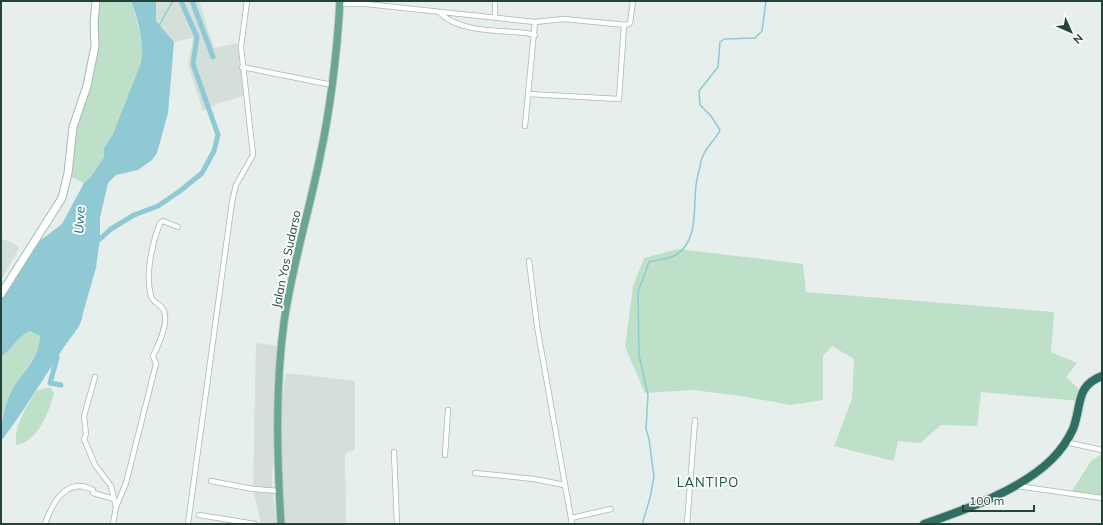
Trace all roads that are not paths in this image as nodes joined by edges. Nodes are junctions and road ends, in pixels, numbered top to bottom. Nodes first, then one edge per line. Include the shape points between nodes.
1 (96, 1) edge
2 (247, 1) edge
3 (495, 1) edge
4 (633, 1) edge
5 (340, 2) edge
6 (440, 13) junction
7 (495, 18) junction
8 (536, 22) junction
9 (624, 25) junction
10 (535, 35) junction
11 (242, 67) junction
12 (332, 86) junction
13 (529, 94) junction
14 (525, 126) dead end
15 (178, 227) dead end
16 (529, 261) dead end
17 (1, 294) edge
18 (1102, 376) edge
19 (95, 378) dead end
20 (448, 410) dead end
21 (695, 420) dead end
22 (1065, 442) junction
23 (1102, 450) edge
24 (394, 452) dead end
25 (445, 455) dead end
26 (475, 473) dead end
27 (211, 481) dead end
28 (565, 485) junction
29 (1014, 485) junction
30 (278, 491) junction
31 (1102, 498) edge
32 (114, 499) junction
33 (116, 507) junction
34 (611, 509) dead end
35 (199, 515) dead end
36 (571, 518) junction
37 (45, 524) edge
38 (113, 524) edge
39 (188, 524) edge
40 (255, 524) edge
41 (281, 524) edge
42 (397, 524) edge
43 (572, 524) edge
44 (687, 524) edge
45 (924, 524) edge

1 - 17 street via 95,46 73,127 62,198
2 - 11 street via 241,47
3 - 7 street
4 - 9 street via 632,19
5 - 6 street
5 - 12 main road, Jalan Yos Sudarso
6 - 7 street
6 - 10 street via 465,26
7 - 8 street
8 - 9 street via 564,19
8 - 10 street
9 - 13 street via 619,99
10 - 13 street
11 - 12 street
11 - 39 street via 253,155 236,185 232,202
12 - 30 main road, Jalan Yos Sudarso via 320,158 284,322 278,420
13 - 14 street
15 - 33 street via 163,221 153,248 149,274 152,299 162,306 165,320 153,356 156,364 126,483
16 - 28 street via 537,326
18 - 22 highway via 1090,382 1084,389 1073,427
19 - 32 street via 84,416 84,439 95,465 111,486
20 - 25 street
21 - 44 street
22 - 23 street
22 - 29 highway via 1052,459
24 - 42 street
26 - 28 street
27 - 30 street via 253,490
28 - 36 street
29 - 31 street
29 - 45 highway via 962,511
30 - 41 main road, Jalan Yos Sudarso
32 - 33 street
32 - 37 street via 93,493 88,487 70,487 54,504
33 - 38 street
34 - 36 street
35 - 40 street
36 - 43 street

